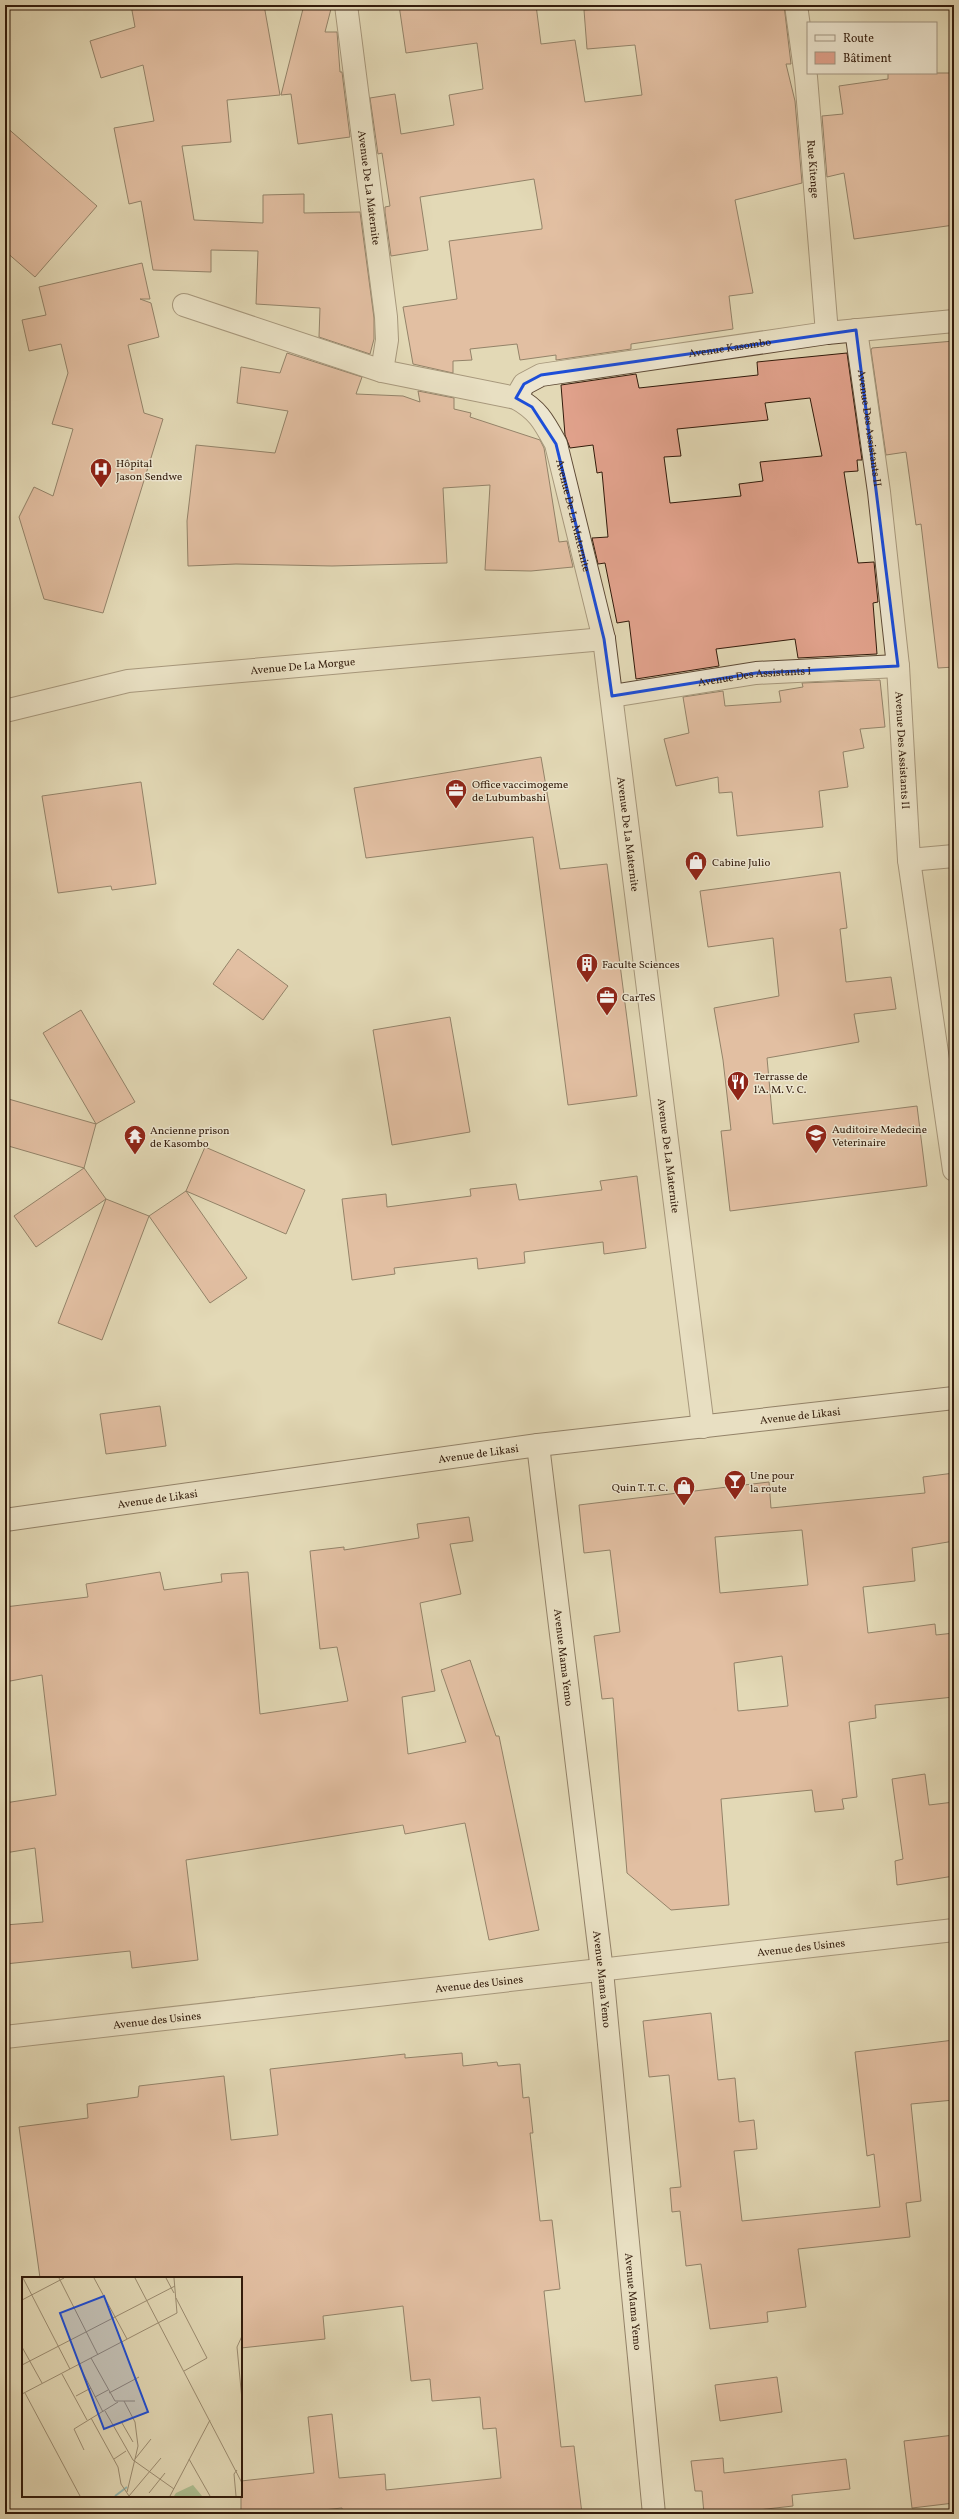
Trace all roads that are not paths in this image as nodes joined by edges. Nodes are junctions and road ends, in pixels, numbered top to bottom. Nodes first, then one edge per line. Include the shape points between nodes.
1 (346, 5) edge
2 (796, 5) edge
3 (184, 305) dead end
4 (954, 321) edge
5 (856, 330) junction
6 (827, 333) junction
7 (382, 371) junction
8 (516, 398) junction
9 (604, 639) junction
10 (898, 666) junction
11 (612, 696) junction
12 (5, 711) edge
13 (954, 856) edge
14 (909, 860) junction
15 (954, 1170) edge
16 (954, 1398) edge
17 (703, 1427) junction
18 (538, 1445) junction
19 (5, 1520) edge
20 (954, 1930) edge
21 (602, 1971) junction
22 (5, 2037) edge
23 (654, 2514) edge

1 - 7 street, Avenue De La Maternite via 386,317 387,340
2 - 6 street, Rue Kitenge via 806,77
3 - 7 street, Avenue De La Maternite
4 - 5 street, Avenue Kasombo
5 - 6 street, Avenue Kasombo
5 - 10 street, Avenue Des Assistants II
6 - 8 street, Avenue Kasombo via 541,375 524,384
7 - 8 street, Avenue De La Maternite
8 - 9 street, Avenue De La Maternite via 532,407 544,421 556,444
9 - 11 street, Avenue De La Maternite
9 - 12 street, Avenue De La Morgue via 128,681
10 - 11 street, Avenue Des Assistants I via 756,673
10 - 14 street, Avenue Des Assistants II
11 - 17 street, Avenue De La Maternite
13 - 14 street
14 - 15 street, Avenue Des Assistants II
16 - 17 street, Avenue de Likasi
17 - 18 street, Avenue de Likasi
18 - 19 street, Avenue de Likasi
18 - 21 street, Avenue Mama Yemo
20 - 21 street, Avenue des Usines
21 - 22 street, Avenue des Usines
21 - 23 street, Avenue Mama Yemo

